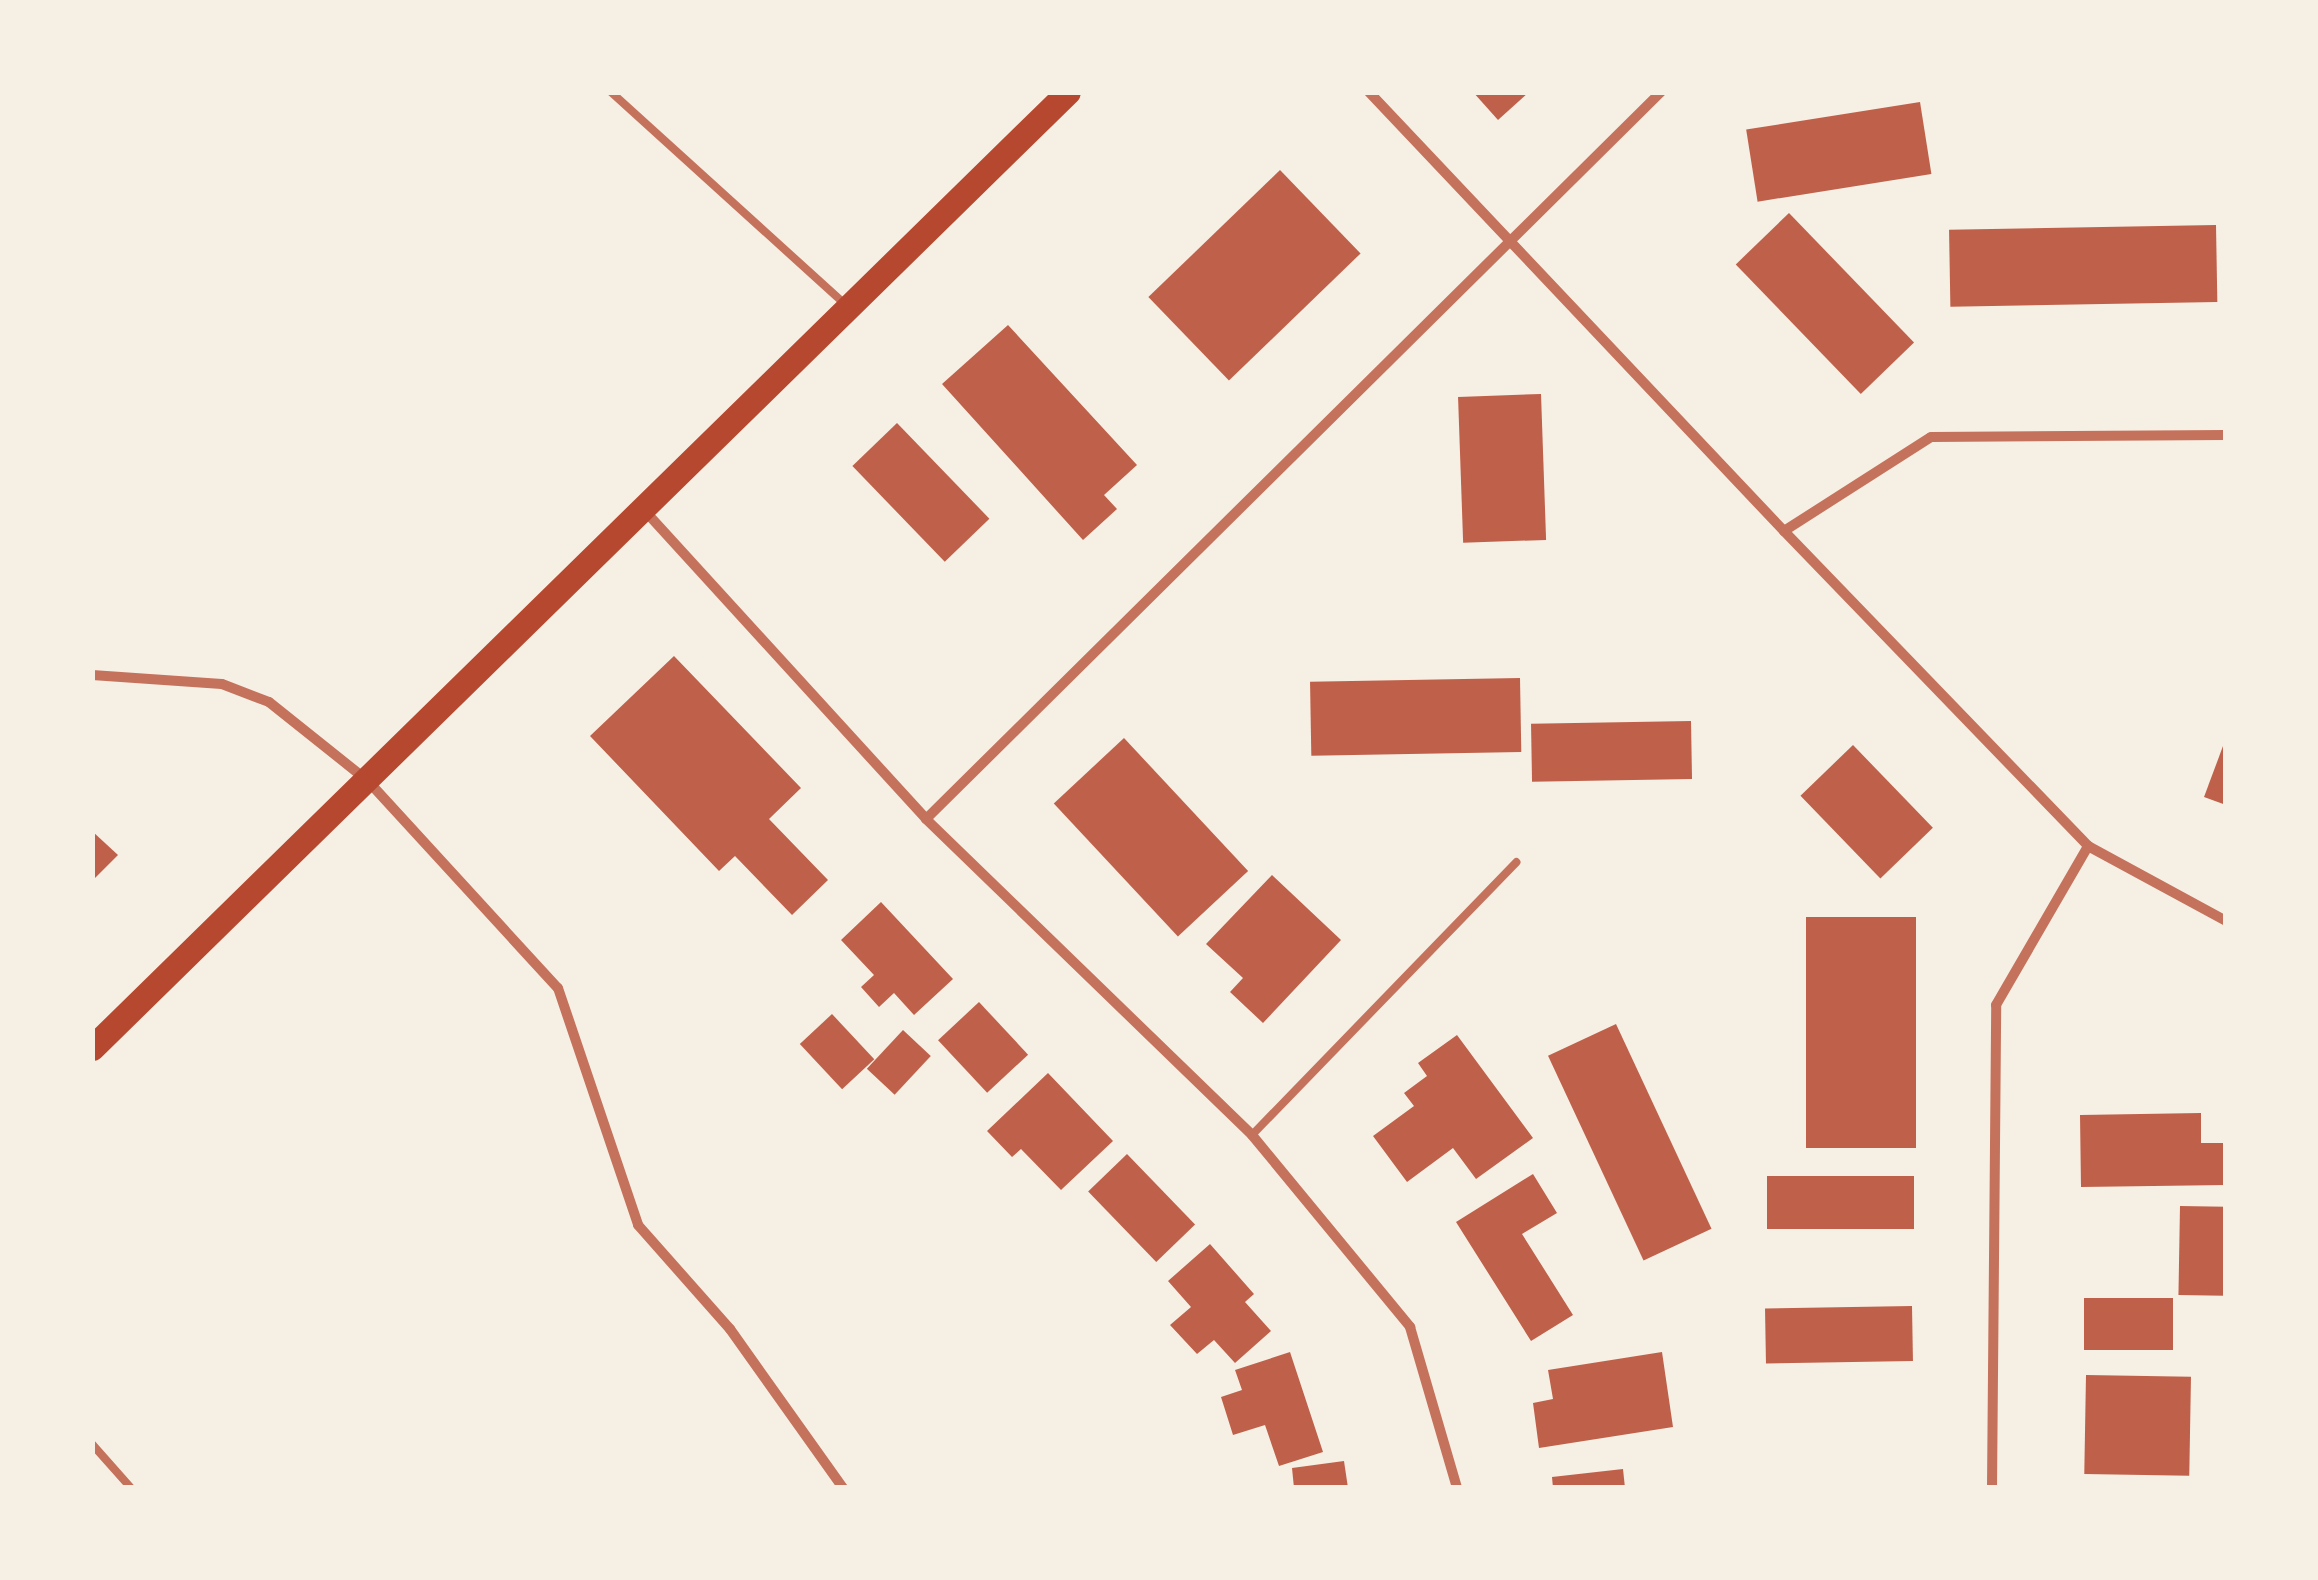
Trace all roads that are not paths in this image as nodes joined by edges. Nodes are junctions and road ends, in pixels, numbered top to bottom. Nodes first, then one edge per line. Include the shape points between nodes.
1 (612, 92) edge
2 (1068, 92) edge
3 (1370, 92) edge
4 (1661, 92) edge
5 (1514, 237) junction
6 (849, 308) junction
7 (2226, 434) edge
8 (644, 510) junction
9 (1784, 531) junction
10 (92, 675) edge
11 (368, 781) junction
12 (926, 819) junction
13 (2088, 846) junction
14 (1518, 862) dead end
15 (2226, 920) edge
16 (92, 1048) edge
17 (1252, 1135) junction
18 (92, 1444) edge
19 (131, 1488) edge
20 (844, 1488) edge
21 (1457, 1488) edge
22 (1992, 1488) edge

1 - 6 lane
2 - 6 main road
3 - 5 street
4 - 5 street
5 - 9 street
5 - 12 street
6 - 8 main road
7 - 9 street via 1931,437
8 - 11 main road
8 - 12 street
9 - 13 street
10 - 11 street via 238,690 270,702
11 - 16 main road
11 - 20 street via 558,988 638,1225 730,1329
12 - 17 street
13 - 15 street
13 - 22 street via 1996,1005
14 - 17 lane
17 - 21 street via 1410,1327
18 - 19 lane

